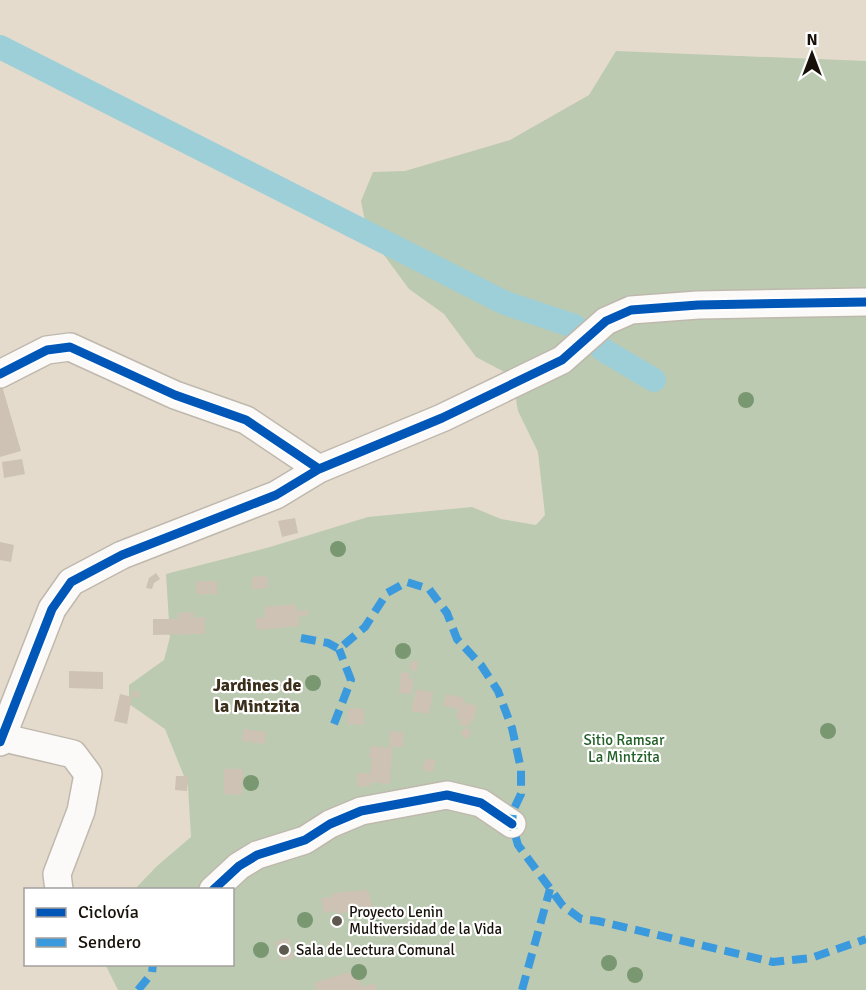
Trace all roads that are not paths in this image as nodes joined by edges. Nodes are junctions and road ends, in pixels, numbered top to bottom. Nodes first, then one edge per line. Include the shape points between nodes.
1 (866, 302) edge
2 (0, 374) edge
3 (319, 469) junction
4 (1, 739) edge
5 (512, 824) dead end
6 (59, 888) edge
7 (215, 888) edge

1 - 3 street via 631,310 606,321 562,360 442,418
2 - 3 street via 47,350 70,347 175,395 246,420
3 - 4 street via 276,495 122,555 71,582 52,609
4 - 6 street via 73,754 88,774 81,812 57,874
5 - 7 street via 481,803 447,795 361,811 305,840 257,855

